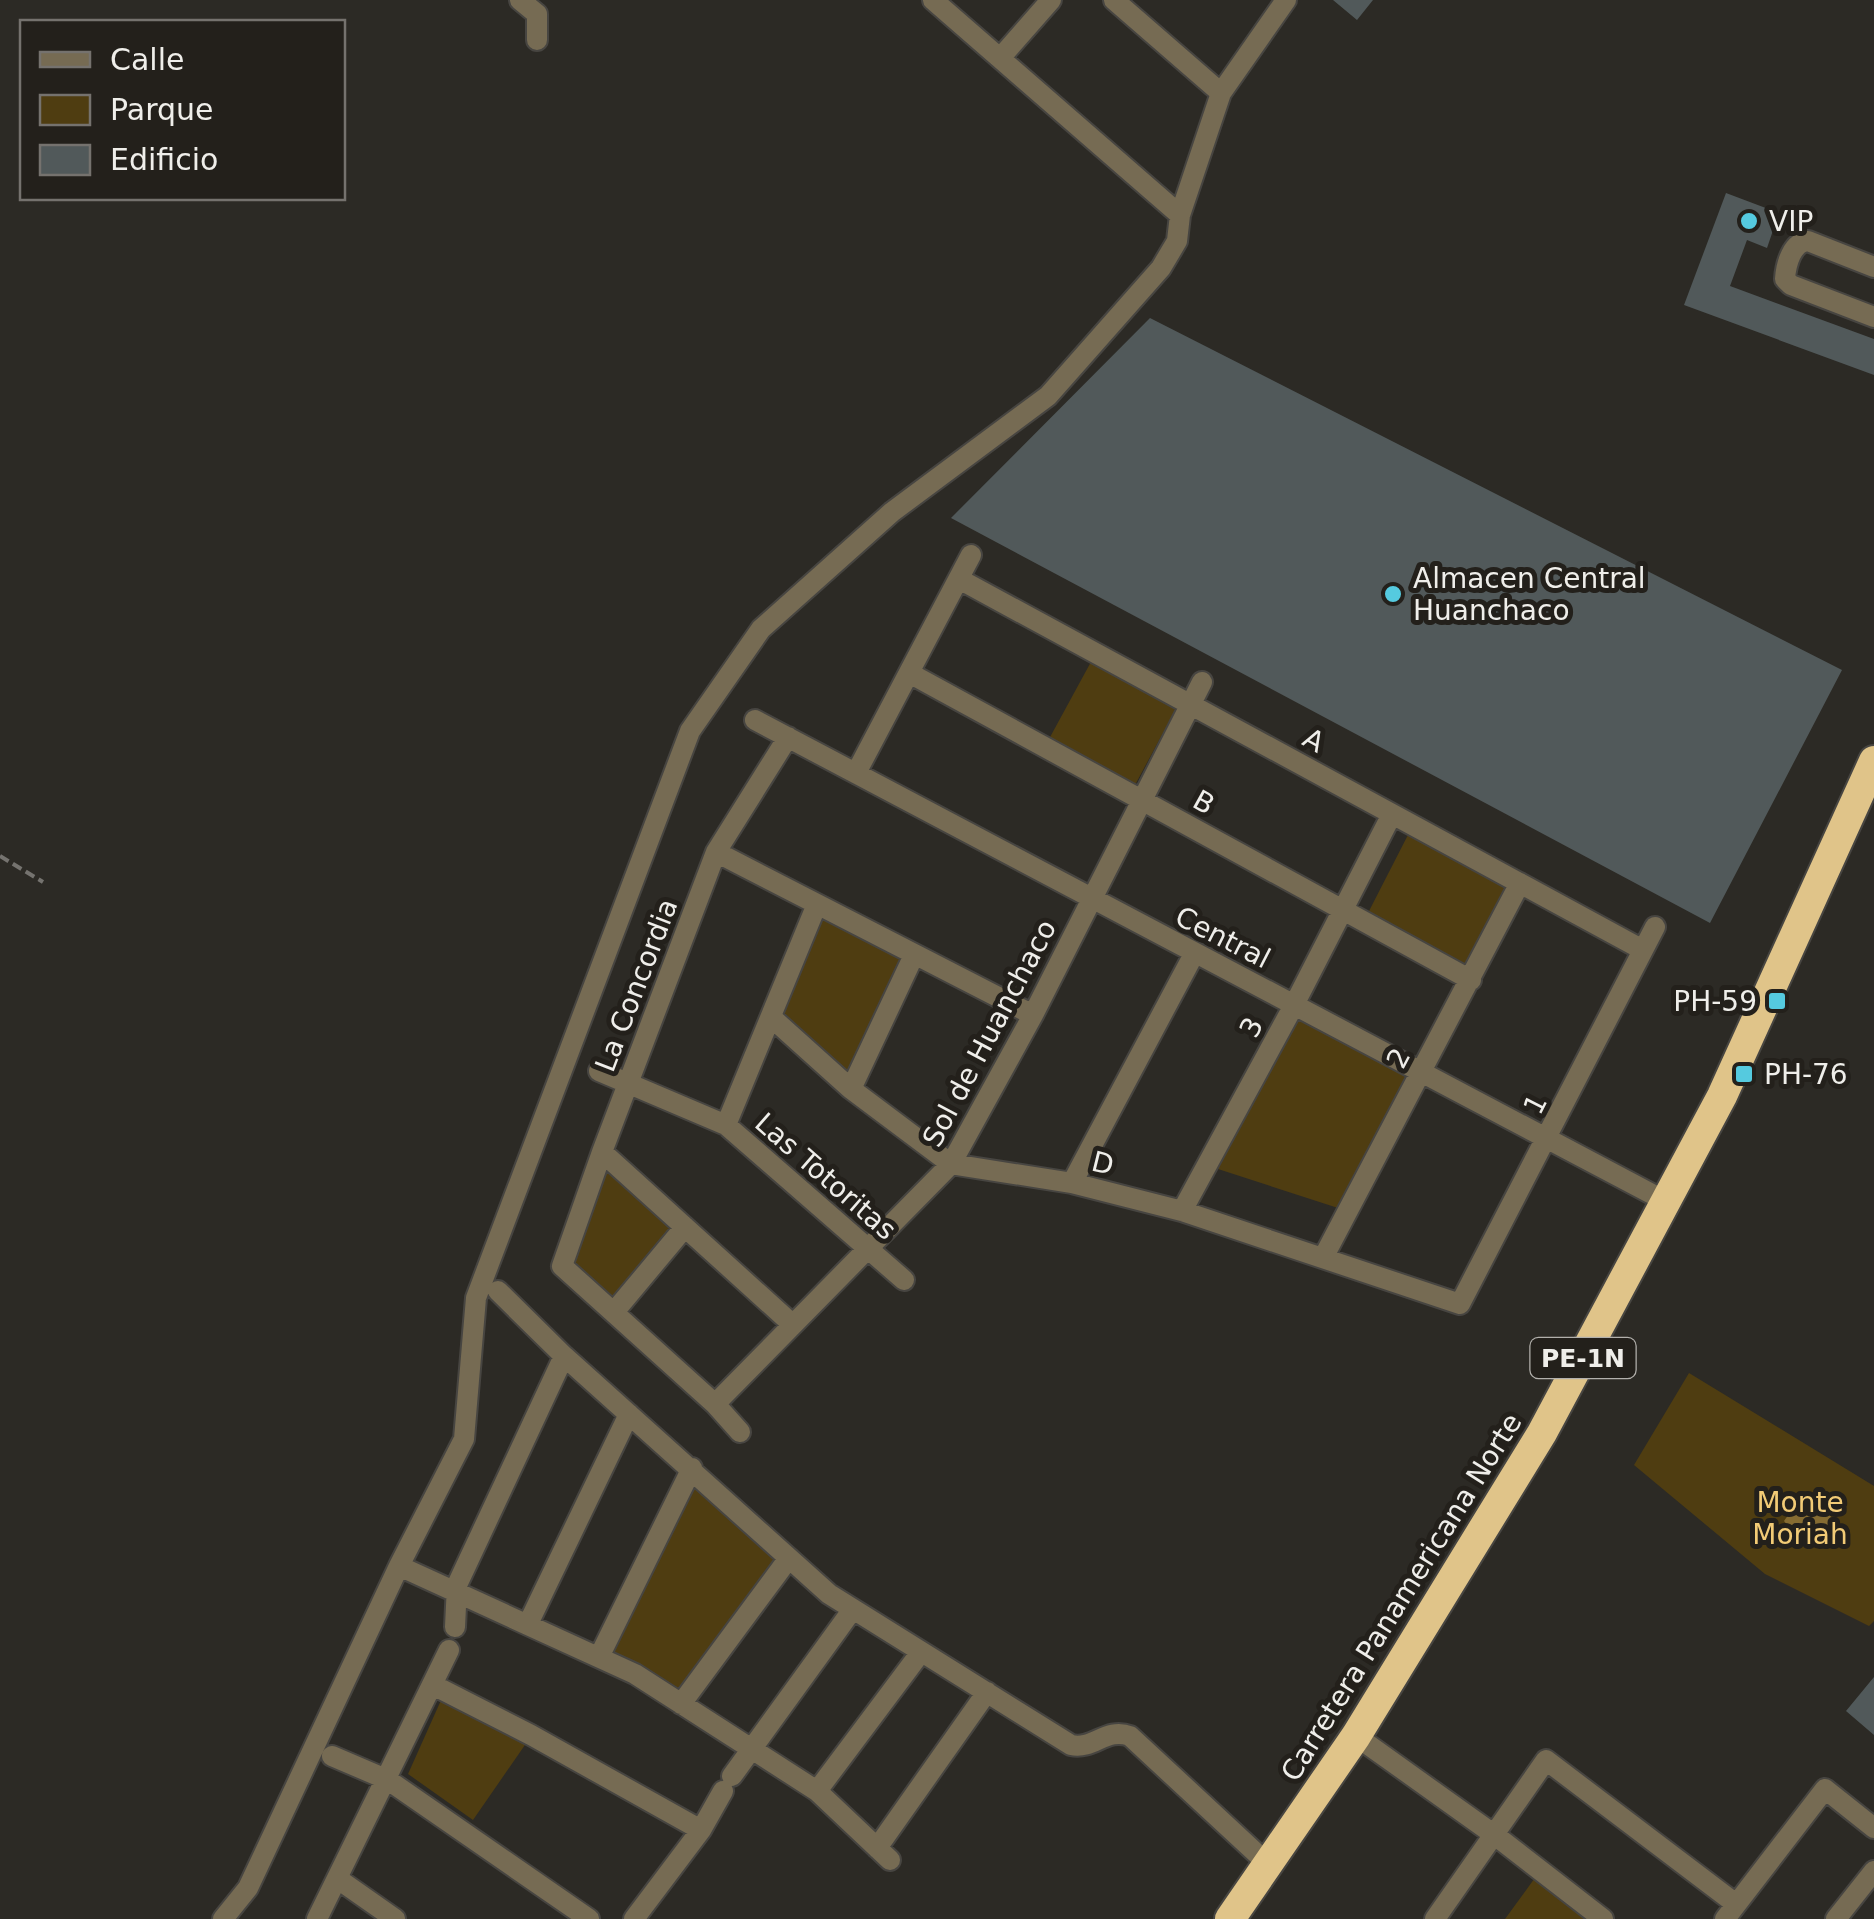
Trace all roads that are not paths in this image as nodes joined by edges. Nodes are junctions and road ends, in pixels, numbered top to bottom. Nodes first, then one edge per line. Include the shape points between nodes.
1 (520, 0) edge
2 (933, 0) edge
3 (1051, 0) edge
4 (1114, 0) edge
5 (1286, 0) edge
6 (543, 7) edge
7 (537, 40) dead end
8 (1001, 57) junction
9 (1222, 93) junction
10 (1180, 215) junction
11 (1874, 267) edge
12 (1874, 317) edge
13 (972, 555) dead end
14 (959, 578) junction
15 (910, 674) junction
16 (1202, 682) dead end
17 (1190, 704) junction
18 (755, 720) dead end
19 (788, 737) junction
20 (1874, 762) edge
21 (856, 773) junction
22 (1141, 800) junction
23 (1392, 814) junction
24 (716, 852) junction
25 (1520, 883) junction
26 (1091, 898) junction
27 (817, 904) junction
28 (1343, 910) junction
29 (1655, 927) dead end
30 (1644, 950) junction
31 (1194, 954) junction
32 (914, 955) junction
33 (1471, 980) junction
34 (1294, 1005) junction
35 (770, 1016) junction
36 (1033, 1016) junction
37 (598, 1071) dead end
38 (1422, 1072) junction
39 (628, 1083) junction
40 (851, 1089) junction
41 (726, 1125) junction
42 (1548, 1139) junction
43 (602, 1152) junction
44 (951, 1164) junction
45 (1072, 1183) junction
46 (1667, 1202) junction
47 (1182, 1210) junction
48 (685, 1227) junction
49 (868, 1248) junction
50 (1322, 1258) junction
51 (904, 1280) dead end
52 (498, 1291) dead end
53 (1460, 1304) joint
54 (614, 1312) junction
55 (792, 1324) junction
56 (564, 1356) junction
57 (715, 1404) junction
58 (630, 1414) junction
59 (740, 1432) dead end
60 (692, 1468) junction
61 (789, 1558) junction
62 (399, 1566) junction
63 (456, 1593) junction
64 (852, 1609) junction
65 (528, 1624) junction
66 (455, 1627) dead end
67 (449, 1650) dead end
68 (920, 1652) junction
69 (599, 1657) junction
70 (433, 1685) junction
71 (987, 1692) junction
72 (681, 1704) junction
73 (1356, 1736) junction
74 (750, 1749) junction
75 (332, 1756) dead end
76 (388, 1780) junction
77 (818, 1791) junction
78 (1874, 1828) edge
79 (701, 1830) junction
80 (1496, 1836) junction
81 (1269, 1865) junction
82 (1874, 1870) edge
83 (338, 1878) junction
84 (1731, 1912) edge
85 (1443, 1916) edge
86 (223, 1919) edge
87 (317, 1919) edge
88 (395, 1919) edge
89 (589, 1919) edge
90 (634, 1919) edge
91 (1230, 1919) edge
92 (1602, 1919) edge
93 (1836, 1919) edge

1 - 6 street
2 - 8 street
3 - 8 street
4 - 9 street
5 - 9 street
6 - 7 street
8 - 10 street
9 - 10 street
10 - 62 street via 1177,241 1160,268 1048,396 892,512 761,629 690,730 476,1298 464,1439
11 - 12 street via 1800,242 1785,279
13 - 14 street
14 - 15 street
14 - 17 street, A
15 - 21 street
15 - 22 street, B
16 - 17 street, Sol de Huanchaco
17 - 22 street, Sol de Huanchaco
17 - 23 street, A
18 - 19 street, Central
19 - 21 street, Central
19 - 24 street, La Concordia
20 - 46 highway, Carretera Panamericana Norte / PE-1N
21 - 26 street, Central
22 - 26 street, Sol de Huanchaco
22 - 28 street, B
23 - 25 street, A
23 - 28 street, 3
24 - 27 street
24 - 39 street, La Concordia
25 - 30 street, A
25 - 33 street, 2
26 - 31 street, Central
26 - 36 street, Sol de Huanchaco
27 - 32 street
27 - 35 street
28 - 33 street, B
28 - 34 street, 3
29 - 30 street, 1
30 - 42 street, 1
31 - 34 street, Central
31 - 45 street
32 - 36 street
32 - 40 street
33 - 38 street, 2
34 - 38 street, Central
34 - 47 street, 3
35 - 40 street, D
35 - 41 street
36 - 44 street, Sol de Huanchaco
37 - 39 street, Las Totoritas
38 - 42 street, Central
38 - 50 street, 2
39 - 41 street, Las Totoritas
39 - 43 street, La Concordia
40 - 44 street, D
41 - 49 street, Las Totoritas
42 - 46 street, Central
42 - 53 street, 1
43 - 48 street
43 - 54 street, La Concordia via 562,1266
44 - 45 street, D
44 - 49 street, Sol de Huanchaco
45 - 47 street, D
46 - 73 highway, Carretera Panamericana Norte / PE-1N via 1542,1433
47 - 50 street, D
48 - 54 street
48 - 55 street
49 - 51 street, Las Totoritas
49 - 55 street, Sol de Huanchaco
50 - 53 street, D
52 - 56 street
54 - 57 street
55 - 57 street, Sol de Huanchaco
56 - 58 street
56 - 63 street
57 - 59 street
58 - 60 street
58 - 65 street
60 - 61 street
60 - 69 street
61 - 64 street
61 - 72 street
62 - 63 street
62 - 86 street via 248,1888
63 - 65 street
63 - 66 street
64 - 68 street
64 - 74 street
65 - 69 street
67 - 70 street
68 - 71 street
68 - 77 street
69 - 72 street
70 - 76 street
70 - 79 street
71 - 77 street via 884,1854
71 - 81 street via 1076,1746 1109,1733 1130,1736
72 - 74 street
73 - 80 street
73 - 81 highway, Carretera Panamericana Norte / PE-1N
74 - 77 street
74 - 79 street
75 - 76 street
76 - 83 street
76 - 89 street
78 - 84 street via 1825,1789
79 - 90 street
80 - 84 street via 1546,1760
80 - 85 street
80 - 92 street
81 - 91 highway, Carretera Panamericana Norte / PE-1N
82 - 93 street
83 - 87 street
83 - 88 street

